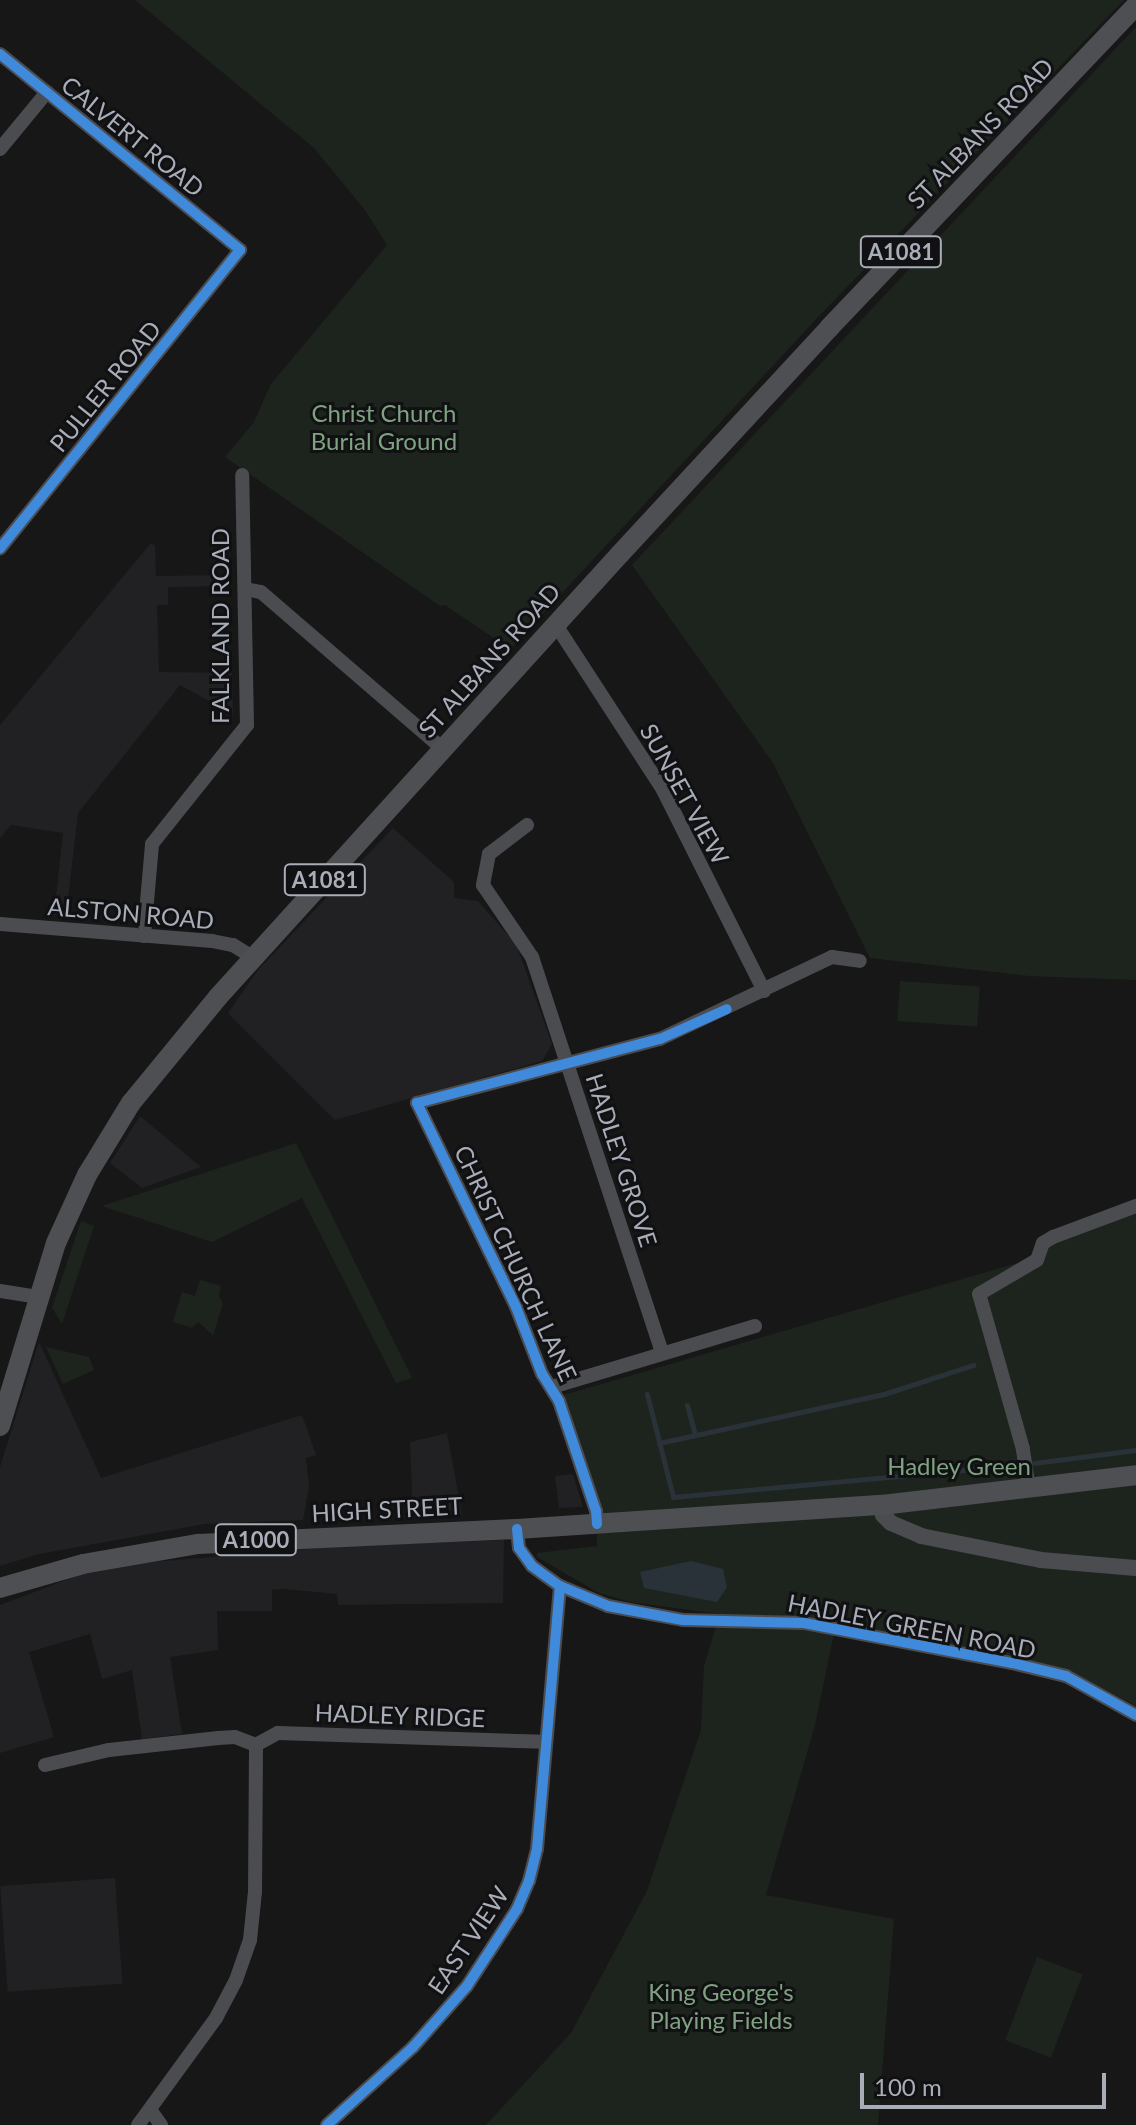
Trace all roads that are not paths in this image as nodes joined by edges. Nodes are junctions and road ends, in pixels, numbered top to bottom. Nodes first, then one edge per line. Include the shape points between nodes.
1 (1136, 6) edge
2 (0, 54) edge
3 (47, 92) junction
4 (0, 149) edge
5 (240, 250) joint
6 (242, 475) dead end
7 (0, 548) edge
8 (245, 589) junction
9 (556, 625) junction
10 (444, 750) junction
11 (527, 825) dead end
12 (0, 924) edge
13 (144, 936) junction
14 (254, 958) junction
15 (860, 961) dead end
16 (764, 991) junction
17 (566, 1063) junction
18 (1136, 1206) edge
19 (0, 1291) edge
20 (38, 1297) junction
21 (755, 1326) dead end
22 (662, 1353) junction
23 (552, 1387) junction
24 (0, 1426) edge
25 (1136, 1475) edge
26 (1029, 1488) junction
27 (882, 1505) junction
28 (597, 1524) junction
29 (517, 1529) junction
30 (1136, 1568) edge
31 (560, 1586) junction
32 (0, 1588) edge
33 (1136, 1715) edge
34 (544, 1742) junction
35 (256, 1745) junction
36 (45, 1765) dead end
37 (151, 2111) junction
38 (138, 2125) edge
39 (161, 2125) edge
40 (327, 2125) edge

1 - 9 main road, ST ALBANS ROAD / A1081
2 - 3 street, CALVERT ROAD
3 - 4 street
3 - 5 street, CALVERT ROAD
5 - 7 street, PULLER ROAD
6 - 8 street, FALKLAND ROAD
8 - 10 street via 261,592
8 - 13 street, FALKLAND ROAD via 247,725 152,844
9 - 10 main road, ST ALBANS ROAD / A1081
9 - 16 street, SUNSET VIEW via 663,790
10 - 14 main road, ST ALBANS ROAD / A1081
11 - 17 street, HADLEY GROVE via 489,854 483,885 532,957
12 - 13 street, ALSTON ROAD
13 - 14 street, ALSTON ROAD via 233,945
14 - 20 main road, ST ALBANS ROAD / A1081 via 131,1103 73,1203
15 - 16 street, CHRIST CHURCH LANE via 832,957
16 - 17 street, CHRIST CHURCH LANE via 660,1039
17 - 22 street, HADLEY GROVE
17 - 23 street, CHRIST CHURCH LANE via 417,1103
18 - 26 street via 1053,1237 1043,1243 1037,1260 979,1294
19 - 20 street
20 - 24 main road, ST ALBANS ROAD / A1081
21 - 22 street
22 - 23 street
23 - 28 street, CHRIST CHURCH LANE
25 - 26 main road, A1000
26 - 27 main road, A1000
27 - 28 main road, HIGH STREET / A1000
27 - 30 street via 891,1523 921,1536 1041,1560
28 - 29 main road, HIGH STREET / A1000
29 - 31 street, HADLEY GREEN ROAD via 521,1554
29 - 32 main road, HIGH STREET / A1000 via 198,1544 83,1564
31 - 33 street, HADLEY GREEN ROAD via 608,1606 683,1620 804,1623 1012,1663 1066,1676
31 - 34 street, EAST VIEW
34 - 35 street, HADLEY RIDGE via 278,1733
34 - 40 street, EAST VIEW via 537,1849 517,1909 467,1986 422,2037
35 - 36 street via 235,1737 218,1738 109,1750
35 - 37 street via 250,1940 216,2018
37 - 38 street
37 - 39 street

